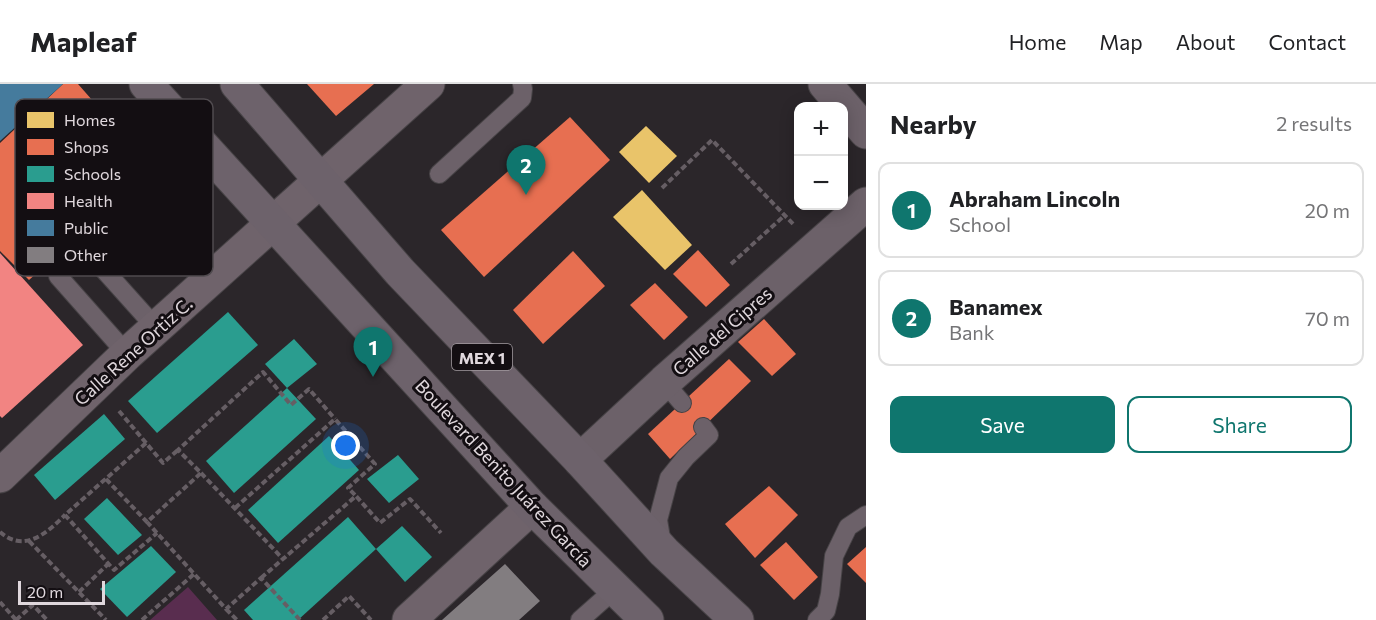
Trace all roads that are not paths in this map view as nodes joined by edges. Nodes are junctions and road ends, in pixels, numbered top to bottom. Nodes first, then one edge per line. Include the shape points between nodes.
1 (146, 84) edge
2 (237, 84) edge
3 (428, 84) edge
4 (522, 84) edge
5 (825, 84) edge
6 (160, 99) edge
7 (866, 132) edge
8 (213, 158) edge
9 (440, 174) dead end
10 (321, 180) junction
11 (866, 204) edge
12 (273, 224) junction
13 (58, 276) dead end
14 (110, 276) edge
15 (157, 329) junction
16 (127, 354) junction
17 (703, 427) dead end
18 (580, 460) junction
19 (0, 476) edge
20 (532, 507) junction
21 (866, 515) edge
22 (663, 552) junction
23 (615, 589) junction
24 (425, 615) edge
25 (580, 620) edge
26 (647, 620) edge
27 (737, 620) edge
28 (817, 620) edge

1 - 6 main road, Boulevard Benito Juárez García
2 - 10 main road, MEX 1
3 - 10 main road, Calle Rene Ortiz C.
4 - 9 lane via 522,98
5 - 7 street
8 - 12 main road, Boulevard Benito Juárez García
10 - 12 main road, Calle Rene Ortiz C.
10 - 18 main road, MEX 1 via 400,272
11 - 18 street, Calle del Cipres via 673,392
12 - 15 main road, Calle Rene Ortiz C.
12 - 20 main road, Boulevard Benito Juárez García
13 - 16 lane
14 - 15 lane
15 - 16 main road, Calle Rene Ortiz C.
16 - 19 main road, Calle Rene Ortiz C.
17 - 22 lane via 709,435 669,478 658,520
18 - 22 main road, MEX 1
20 - 23 main road, Boulevard Benito Juárez García
20 - 24 main road
21 - 28 lane via 848,528 834,556 826,611
22 - 27 main road, MEX 1
23 - 25 lane
23 - 26 main road, Boulevard Benito Juárez García

